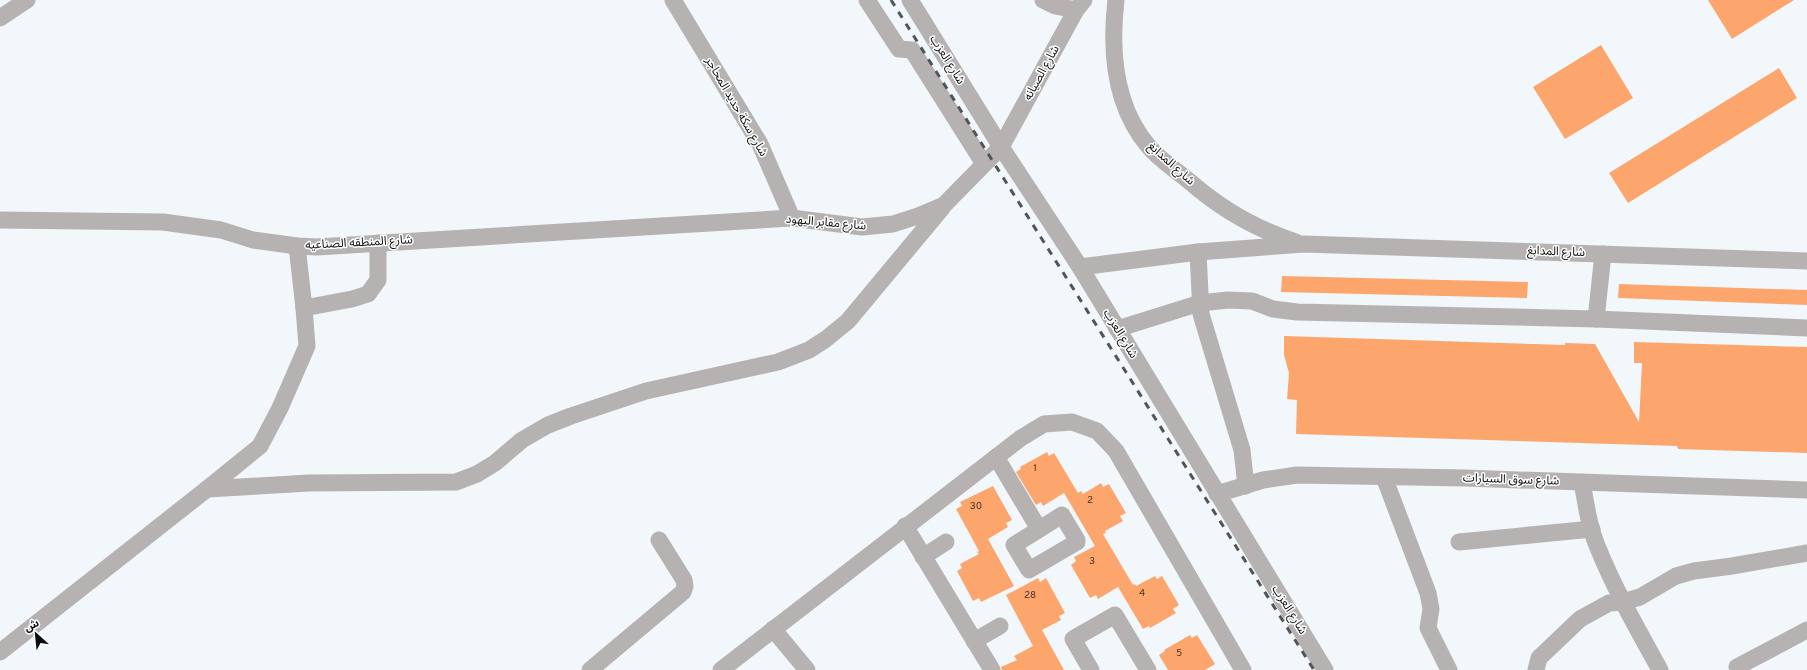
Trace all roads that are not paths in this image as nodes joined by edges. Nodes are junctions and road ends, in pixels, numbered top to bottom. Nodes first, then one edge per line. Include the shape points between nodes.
1 (27, 0) edge
2 (673, 0) edge
3 (867, 0) edge
4 (910, 0) edge
5 (1043, 0) edge
6 (1116, 0) edge
7 (1080, 5) edge
8 (0, 18) edge
9 (1001, 147) junction
10 (984, 164) junction
11 (944, 205) junction
12 (792, 218) junction
13 (0, 220) edge
14 (672, 224) joint
15 (378, 243) junction
16 (1304, 244) junction
17 (297, 246) junction
18 (1198, 252) junction
19 (1603, 254) junction
20 (1807, 261) edge
21 (1080, 267) junction
22 (1200, 302) junction
23 (304, 308) junction
24 (1596, 319) junction
25 (1807, 328) edge
26 (1117, 329) junction
27 (996, 457) junction
28 (1384, 477) junction
29 (1582, 482) junction
30 (1246, 486) junction
31 (207, 489) junction
32 (1807, 490) edge
33 (1217, 494) junction
34 (905, 526) junction
35 (1039, 529) dead end
36 (1592, 529) junction
37 (659, 540) dead end
38 (946, 542) dead end
39 (1459, 542) dead end
40 (1807, 553) edge
41 (923, 557) junction
42 (1623, 602) junction
43 (1000, 626) dead end
44 (773, 629) junction
45 (1807, 630) edge
46 (974, 641) junction
47 (0, 652) edge
48 (1737, 667) dead end
49 (590, 670) edge
50 (721, 670) edge
51 (807, 670) edge
52 (992, 670) edge
53 (1091, 670) edge
54 (1148, 670) edge
55 (1243, 670) edge
56 (1325, 670) edge
57 (1449, 670) edge
58 (1536, 670) edge
59 (1660, 670) edge

1 - 8 street
2 - 12 street, شارع سكة حديد المحاجر via 760,144
3 - 10 street via 899,49 912,50
4 - 9 street, شارع العزب
5 - 7 street via 1054,6
6 - 16 street, شارع المدابغ via 1112,34 1119,87 1132,119 1150,147 1221,207 1263,230
7 - 9 street, شارع الصيانه
9 - 10 street, شارع مقابر اليهود
9 - 21 street, شارع العزب
10 - 11 street, شارع مقابر اليهود
11 - 12 street, شارع مقابر اليهود via 893,224 862,227
11 - 31 street via 848,321 809,350 778,362 646,391 571,416 548,425 522,440 496,463 456,482 309,483
12 - 14 street, شارع مقابر اليهود
13 - 17 street, شارع المنطقه الصناعيه via 163,222 221,230 253,240
14 - 15 street, شارع المنطقه الصناعيه
15 - 17 street, شارع المنطقه الصناعيه
15 - 23 street via 378,280 368,294
16 - 18 street, شارع المدابغ
16 - 19 street, شارع المدابغ
17 - 23 street
18 - 21 street, شارع المدابغ
18 - 22 street
19 - 20 street, شارع المدابغ
19 - 24 street
21 - 26 street, شارع العزب
22 - 24 street via 1252,301 1273,309 1297,312
22 - 26 street
22 - 30 street via 1201,314 1242,450
23 - 31 street via 307,346 260,446
24 - 25 street
26 - 33 street, شارع العزب
27 - 34 street
27 - 35 street
27 - 55 street via 1044,424 1072,422 1097,431 1116,451
28 - 29 street, شارع سوق السيارات
28 - 30 street, شارع سوق السيارات via 1287,476
28 - 57 street via 1428,593 1431,609 1428,628
29 - 32 street, شارع سوق السيارات
29 - 36 street
30 - 33 street, شارع سوق السيارات
31 - 47 street
33 - 56 street, شارع العزب
34 - 41 street
34 - 44 street
36 - 39 street
36 - 42 street via 1597,547
37 - 49 street via 684,580 683,592
38 - 41 street
40 - 42 street via 1694,571 1676,576 1640,597
41 - 46 street
42 - 58 street via 1609,603 1580,619 1539,658
42 - 59 street
43 - 46 street
44 - 50 street
44 - 51 street
45 - 48 street
46 - 52 street
53 - 54 street via 1073,638 1115,615

